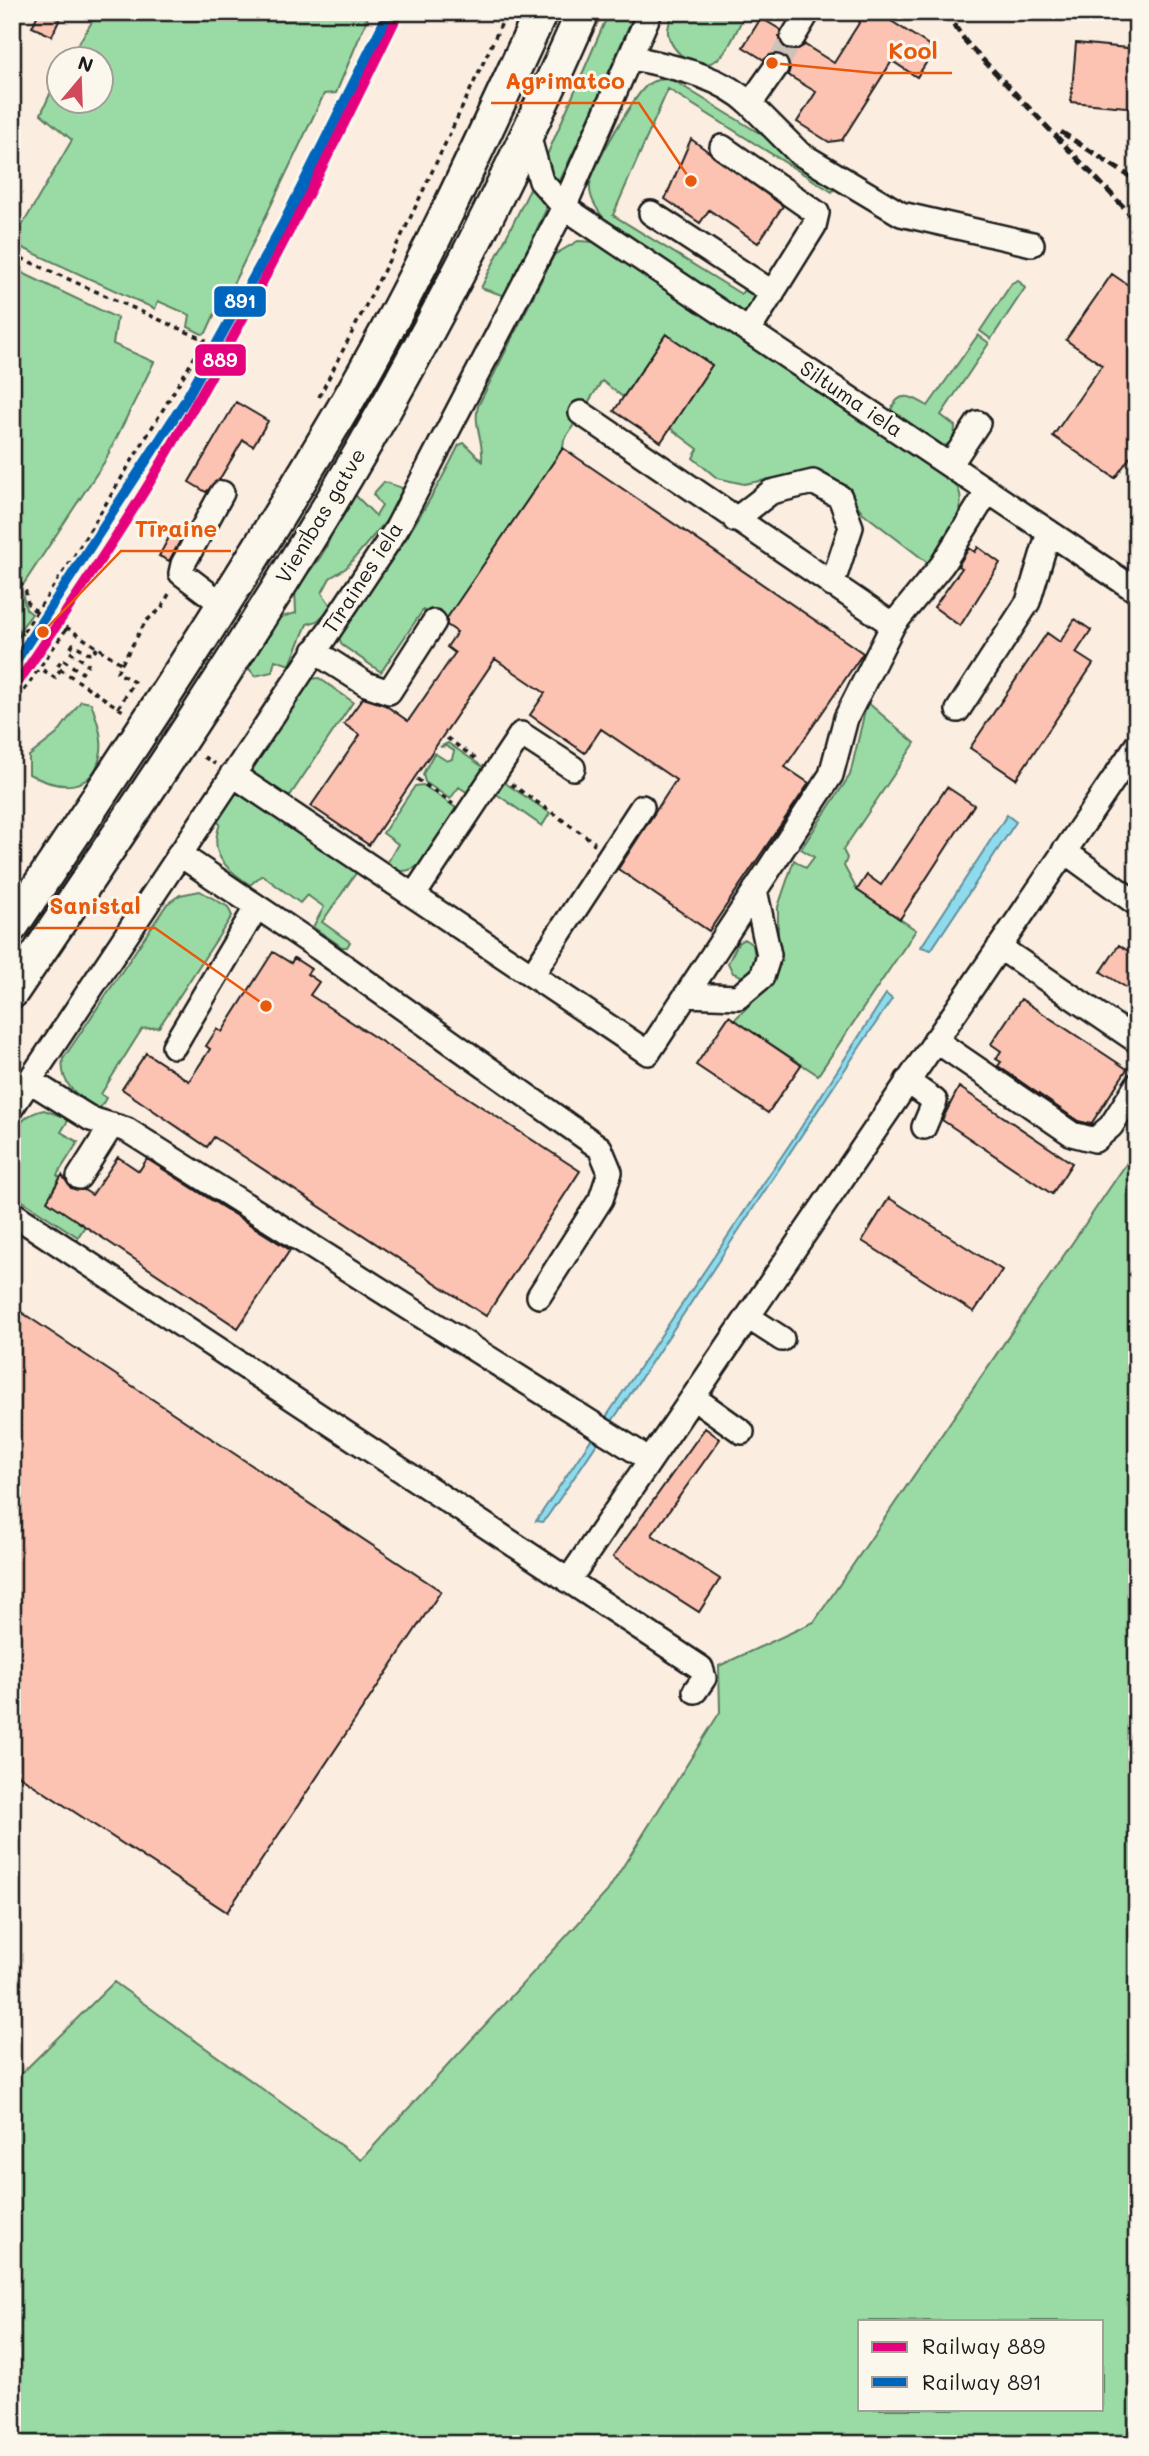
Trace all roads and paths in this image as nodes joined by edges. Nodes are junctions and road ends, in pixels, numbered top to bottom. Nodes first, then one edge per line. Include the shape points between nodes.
1 (507, 12) edge
2 (541, 12) edge
3 (583, 12) edge
4 (650, 12) edge
5 (808, 12) edge
6 (793, 37) tunnel mouth
7 (630, 57) junction
8 (776, 67) tunnel mouth
9 (750, 104) junction
10 (528, 135) junction
11 (722, 147) dead end
12 (564, 207) junction
13 (651, 214) dead end
14 (1032, 244) dead end
15 (12, 254) edge
16 (773, 293) junction
17 (749, 330) junction
18 (317, 401) dead end
19 (581, 413) dead end
20 (978, 423) dead end
21 (950, 465) junction
22 (988, 491) junction
23 (222, 493) dead end
24 (735, 520) junction
25 (1049, 532) junction
26 (12, 576) edge
27 (832, 584) junction
28 (173, 586) dead end
29 (1137, 591) edge
30 (222, 604) junction
31 (38, 609) junction
32 (434, 622) dead end
33 (893, 625) junction
34 (66, 628) junction
35 (12, 638) edge
36 (97, 648) junction
37 (314, 652) junction
38 (122, 664) junction
39 (43, 670) dead end
40 (60, 670) junction
41 (12, 707) edge
42 (958, 710) dead end
43 (447, 738) dead end
44 (1137, 745) edge
45 (573, 768) dead end
46 (496, 772) junction
47 (232, 774) junction
48 (417, 779) dead end
49 (642, 807) dead end
50 (468, 814) junction
51 (1064, 850) junction
52 (590, 852) dead end
53 (179, 855) junction
54 (755, 890) junction
55 (414, 895) junction
56 (1137, 904) edge
57 (256, 908) junction
58 (12, 926) edge
59 (999, 947) junction
60 (532, 975) junction
61 (12, 992) edge
62 (686, 995) junction
63 (935, 1040) junction
64 (1137, 1041) edge
65 (174, 1046) dead end
66 (30, 1081) junction
67 (908, 1082) junction
68 (1137, 1085) edge
69 (12, 1107) edge
70 (111, 1125) junction
71 (924, 1128) dead end
72 (79, 1177) dead end
73 (12, 1213) edge
74 (539, 1296) dead end
75 (748, 1317) junction
76 (782, 1339) dead end
77 (693, 1397) junction
78 (742, 1432) dead end
79 (650, 1460) junction
80 (568, 1580) junction
81 (695, 1690) dead end

1 - 18 path via 406,227
2 - 30 highway, Vienības gatve via 405,296 347,402
3 - 10 highway, Vienības gatve
4 - 7 street, Tīraines iela
5 - 6 street
7 - 9 street via 715,81
7 - 12 street, Tīraines iela
8 - 9 street
9 - 14 street via 799,153 901,214
10 - 12 street, Siltuma iela via 541,181
10 - 61 highway, Vienības gatve via 386,408 327,508
11 - 16 street via 817,213 814,226
12 - 17 street, Siltuma iela
12 - 37 street, Tīraines iela via 396,530
13 - 16 street
15 - 31 path via 205,340
16 - 17 street
17 - 21 street, Siltuma iela
19 - 24 street
20 - 21 street
21 - 22 street, Siltuma iela
22 - 25 street, Siltuma iela
22 - 33 street via 942,565
23 - 30 street via 181,573
24 - 27 street
24 - 27 street via 771,492 813,482 840,497 851,527
25 - 29 street, Siltuma iela
25 - 42 street via 1028,602
26 - 31 path via 25,588 28,604
27 - 33 street
28 - 38 path
30 - 58 highway, Vienības gatve
31 - 34 path
31 - 35 path via 22,634
32 - 37 street via 389,692 366,684
33 - 54 street via 846,718 831,775
34 - 36 path
34 - 41 path
36 - 38 path
36 - 40 path via 92,655 73,644 68,651 88,664 82,673 62,659
37 - 47 street, Tīraines iela
38 - 40 path via 117,673 134,682 120,709
39 - 40 path via 55,678
43 - 46 path
44 - 51 street
45 - 46 street via 521,734
46 - 50 street
46 - 52 path via 594,842
47 - 53 street, Tīraines iela
47 - 55 street
48 - 50 path
49 - 60 street
50 - 55 street
51 - 56 street
51 - 59 street
53 - 57 street
53 - 66 street, Tīraines iela
54 - 62 street
54 - 62 street via 769,955 762,977 738,998
55 - 60 street
57 - 65 street
57 - 74 street via 600,1148 610,1172 601,1199
59 - 63 street
59 - 64 street
60 - 62 street via 648,1053
63 - 67 street
63 - 68 street via 1072,1134 1095,1140 1111,1126
66 - 69 street, Tīraines iela
66 - 70 street via 91,1119
67 - 71 street via 935,1101
67 - 75 street
70 - 72 street
70 - 79 street via 127,1130
73 - 80 street
75 - 76 street
75 - 77 street
77 - 78 street
77 - 79 street
79 - 80 street
80 - 81 street via 701,1668 704,1678

